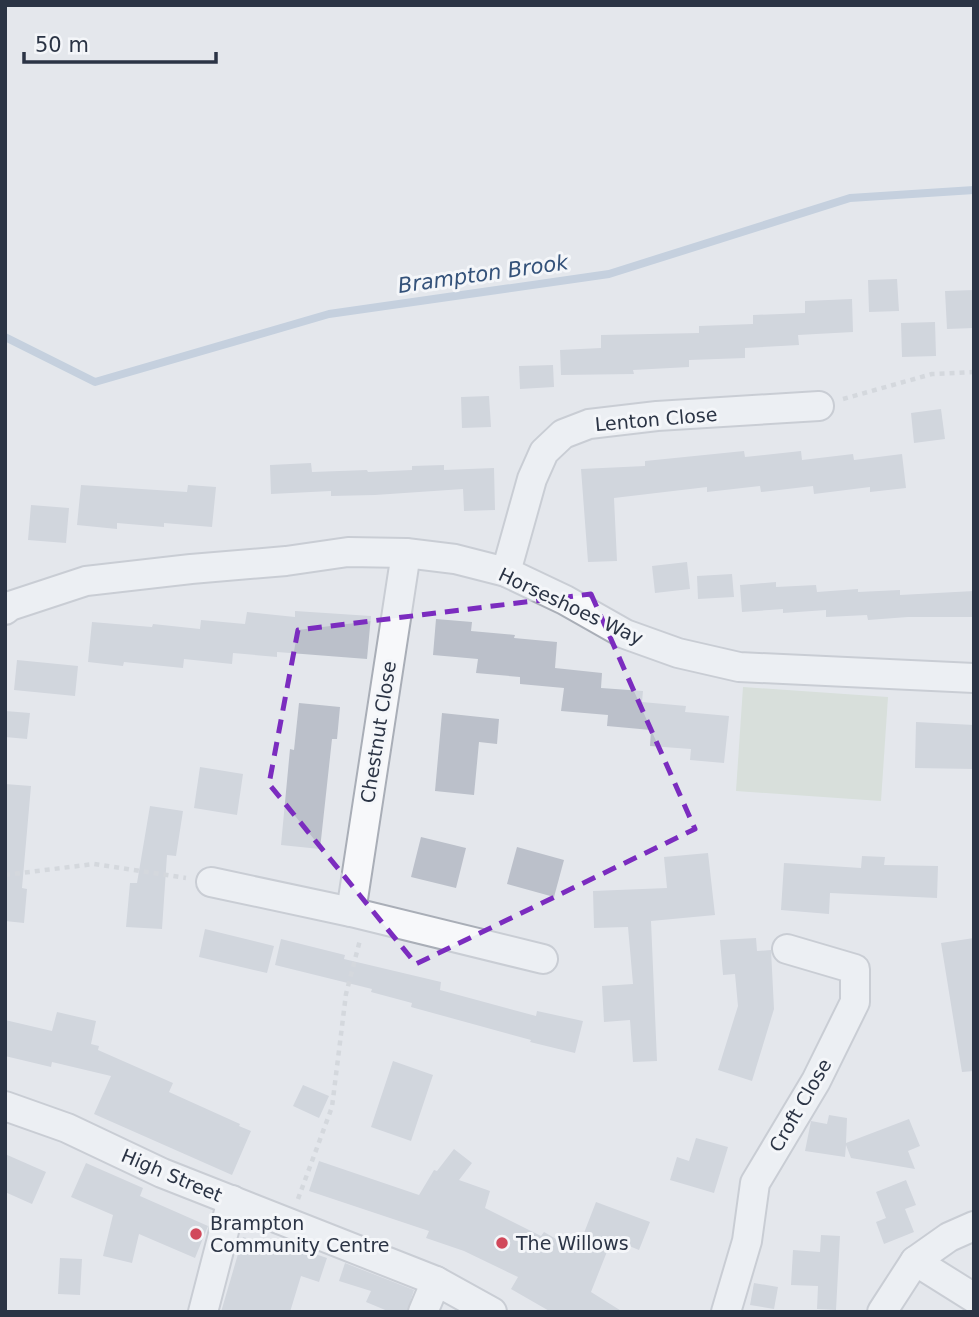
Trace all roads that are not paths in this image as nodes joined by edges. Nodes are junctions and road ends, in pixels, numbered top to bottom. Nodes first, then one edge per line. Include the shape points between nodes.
1 (819, 406) road end
2 (406, 553) junction
3 (506, 572) junction
4 (5, 610) edge
5 (974, 678) edge
6 (211, 882) road end
7 (358, 914) junction
8 (787, 949) dead end
9 (543, 959) dead end
10 (5, 1106) edge
11 (232, 1200) junction
12 (974, 1226) edge
13 (915, 1261) junction
14 (436, 1281) junction
15 (974, 1298) edge
16 (203, 1312) edge
17 (423, 1312) edge
18 (492, 1312) edge
19 (726, 1312) edge
20 (882, 1312) edge

1 - 3 street, Lenton Close via 657,416 589,424 563,435 544,452 536,470
2 - 3 street, Horseshoes Way
2 - 4 street, Horseshoes Way via 348,552 86,581
2 - 7 street, Chestnut Close
3 - 5 street, Horseshoes Way via 625,634 690,656 739,667
6 - 7 street
7 - 9 street
8 - 19 street, Croft Close via 855,969 855,1002 816,1081 755,1183 747,1241
10 - 11 street, High Street
11 - 14 street, High Street
11 - 16 street
12 - 13 street
13 - 15 street
13 - 20 street
14 - 17 street
14 - 18 street, High Street

